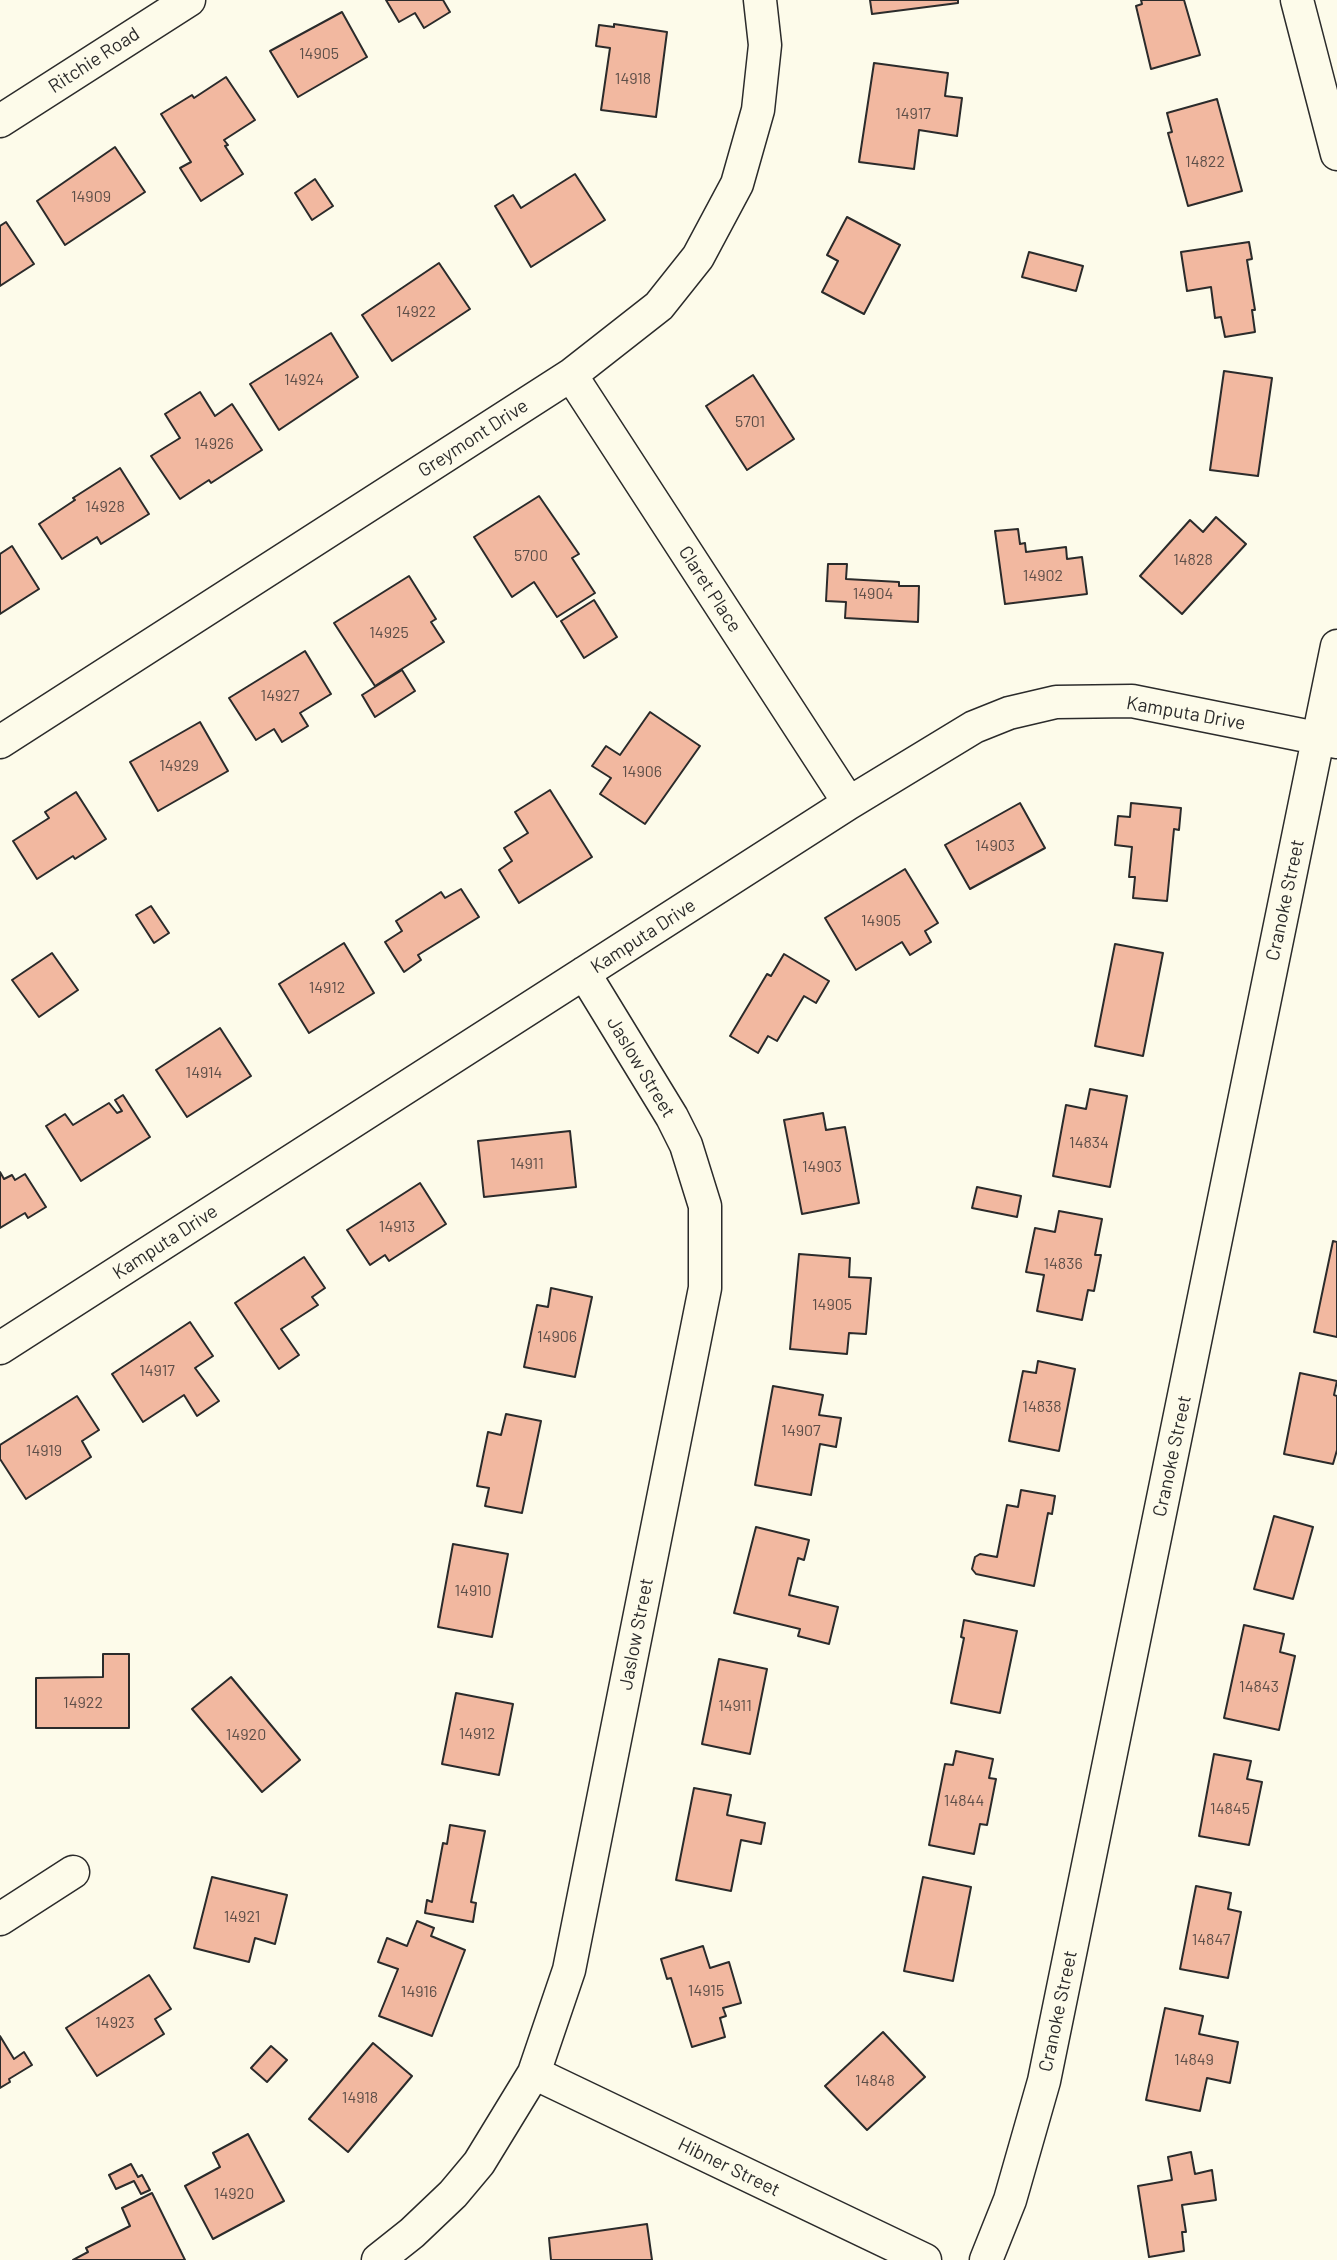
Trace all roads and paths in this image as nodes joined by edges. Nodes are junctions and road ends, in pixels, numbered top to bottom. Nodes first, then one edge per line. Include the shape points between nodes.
1 (188, 0) edge
2 (760, 0) edge
3 (1297, 0) edge
4 (0, 121) edge
5 (1337, 154) edge
6 (571, 375) junction
7 (1337, 646) edge
8 (1328, 740) edge
9 (0, 742) edge
10 (849, 803) junction
11 (584, 973) junction
12 (0, 1348) edge
13 (73, 1872) dead end
14 (0, 1919) edge
15 (534, 2073) junction
16 (378, 2260) edge
17 (925, 2260) edge
18 (986, 2260) edge

1 - 4 street, Ritchie Road
2 - 6 street, Greymont Drive via 765,45 758,110 737,184 698,257 659,306
3 - 5 street
6 - 9 street, Greymont Drive
6 - 10 street, Claret Place
7 - 8 street, Cranoke Street
8 - 10 street, Kamputa Drive via 1132,701 1056,702 974,727
8 - 18 street, Cranoke Street via 1044,2081 1010,2200
10 - 11 street, Kamputa Drive
11 - 12 street, Kamputa Drive
11 - 15 street, Jaslow Street via 687,1145 705,1206 705,1288 569,1970
13 - 14 street
15 - 16 street, Jaslow Street via 453,2194
15 - 17 street, Hibner Street

